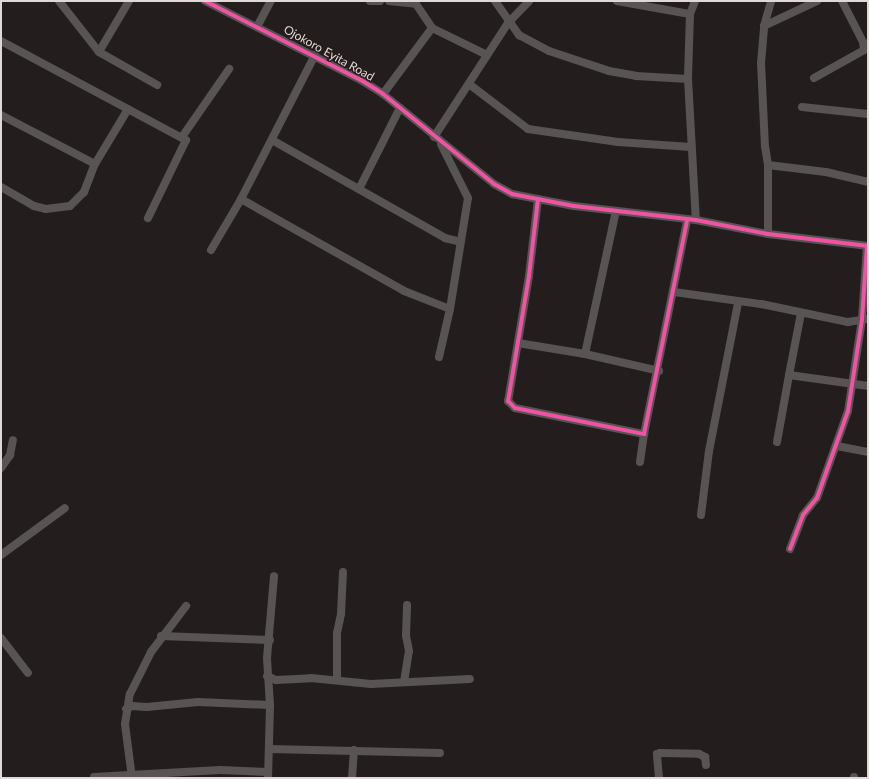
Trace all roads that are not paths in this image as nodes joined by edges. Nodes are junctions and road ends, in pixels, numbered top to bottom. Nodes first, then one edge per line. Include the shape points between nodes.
1 (59, 1) edge
2 (129, 1) edge
3 (205, 1) edge
4 (271, 1) edge
5 (370, 1) edge
6 (380, 1) edge
7 (389, 1) edge
8 (495, 1) edge
9 (529, 1) edge
10 (617, 1) edge
11 (695, 1) edge
12 (771, 1) edge
13 (817, 1) edge
14 (842, 1) edge
15 (690, 14) junction
16 (508, 23) junction
17 (258, 26) junction
18 (764, 26) junction
19 (432, 28) junction
20 (1, 41) edge
21 (99, 52) junction
22 (315, 55) junction
23 (487, 55) junction
24 (228, 69) dead end
25 (814, 78) dead end
26 (688, 80) junction
27 (469, 84) junction
28 (157, 85) dead end
29 (383, 94) junction
30 (802, 106) dead end
31 (128, 108) junction
32 (400, 108) junction
33 (1, 114) edge
34 (868, 114) edge
35 (182, 137) junction
36 (437, 139) junction
37 (272, 140) junction
38 (691, 147) junction
39 (95, 164) junction
40 (768, 165) junction
41 (868, 182) edge
42 (1, 187) edge
43 (359, 189) junction
44 (241, 199) junction
45 (538, 199) junction
46 (616, 212) junction
47 (148, 218) dead end
48 (696, 220) junction
49 (687, 221) junction
50 (768, 234) junction
51 (461, 242) junction
52 (867, 246) edge
53 (211, 250) dead end
54 (674, 292) junction
55 (738, 303) junction
56 (450, 309) junction
57 (802, 313) junction
58 (865, 319) edge
59 (518, 343) junction
60 (585, 354) junction
61 (439, 357) dead end
62 (659, 371) junction
63 (789, 375) junction
64 (852, 383) junction
65 (868, 386) edge
66 (644, 434) junction
67 (13, 440) dead end
68 (778, 442) dead end
69 (837, 446) junction
70 (868, 452) edge
71 (640, 462) dead end
72 (1, 468) edge
73 (65, 508) dead end
74 (701, 515) dead end
75 (790, 549) dead end
76 (1, 555) edge
77 (343, 572) dead end
78 (274, 576) dead end
79 (186, 606) dead end
80 (407, 606) dead end
81 (161, 636) junction
82 (1, 638) edge
83 (270, 640) junction
84 (28, 672) dead end
85 (267, 676) junction
86 (470, 679) dead end
87 (276, 680) junction
88 (337, 680) junction
89 (404, 682) junction
90 (268, 686) junction
91 (270, 705) junction
92 (126, 709) junction
93 (269, 749) junction
94 (354, 750) junction
95 (440, 753) dead end
96 (706, 765) dead end
97 (268, 775) edge
98 (94, 777) dead end
99 (132, 777) edge
100 (352, 778) edge
101 (659, 778) edge

1 - 21 street
2 - 21 street
3 - 17 street, Ojokoro Eyita Road
4 - 17 street
5 - 6 street
7 - 19 street via 416,4
8 - 16 street
9 - 16 street
10 - 15 street
11 - 15 street
12 - 18 street
13 - 18 street
14 - 25 street via 863,42 864,50
15 - 26 street
16 - 23 street
16 - 26 street via 519,35 581,63 636,76
17 - 22 street, Ojokoro Eyita Road
18 - 40 street via 761,63
19 - 23 street
19 - 29 street
20 - 31 street
21 - 28 street
22 - 29 street, Ojokoro Eyita Road
22 - 37 street
23 - 27 street
24 - 35 street
26 - 38 street
27 - 36 street
27 - 38 street via 528,129 618,142
29 - 32 street, Ojokoro Eyita Road
30 - 34 street
31 - 35 street
31 - 39 street
32 - 36 street, Ojokoro Eyita Road
32 - 43 street
33 - 39 street
35 - 47 street via 186,143
36 - 45 street, Ojokoro Eyita Road via 494,184 512,194
36 - 51 street via 468,198
37 - 43 street
37 - 44 street
38 - 48 street
39 - 42 street via 84,192 70,206 62,208 46,209 34,206
40 - 41 street via 826,172
40 - 50 street
43 - 51 street via 445,238
44 - 53 street
44 - 56 street via 404,290
45 - 46 street, Ojokoro Eyita Road
45 - 59 street
46 - 49 street, Ojokoro Eyita Road
46 - 60 street
48 - 49 street, Ojokoro Eyita Road
48 - 50 street, Ojokoro Eyita Road
49 - 54 street
50 - 52 street, Ojokoro Eyita Road
51 - 56 street
52 - 58 street
54 - 55 street
54 - 62 street
55 - 57 street via 761,304
55 - 74 street via 709,451
56 - 61 street
57 - 58 street via 848,322
57 - 63 street
58 - 64 street
59 - 60 street
59 - 66 street via 508,401 515,408
60 - 62 street
62 - 66 street
63 - 64 street
63 - 68 street
64 - 65 street
64 - 69 street via 848,411
66 - 71 street
67 - 72 street via 10,455
69 - 70 street
69 - 75 street via 817,498 803,515
73 - 76 street
77 - 88 street via 341,614 337,633
78 - 83 street
79 - 81 street
80 - 89 street via 406,634 409,651
81 - 83 street
81 - 92 street via 134,685
82 - 84 street
83 - 85 street
85 - 87 street
85 - 90 street
86 - 89 street
87 - 88 street
87 - 90 street
88 - 89 street via 371,684
90 - 91 street
91 - 92 street via 198,702 132,706
91 - 93 street
92 - 99 street via 127,750
93 - 94 street
93 - 97 street
94 - 95 street via 377,753
94 - 100 street
96 - 101 street via 705,756 699,754 660,753 657,754
97 - 99 street via 238,770
98 - 99 street

